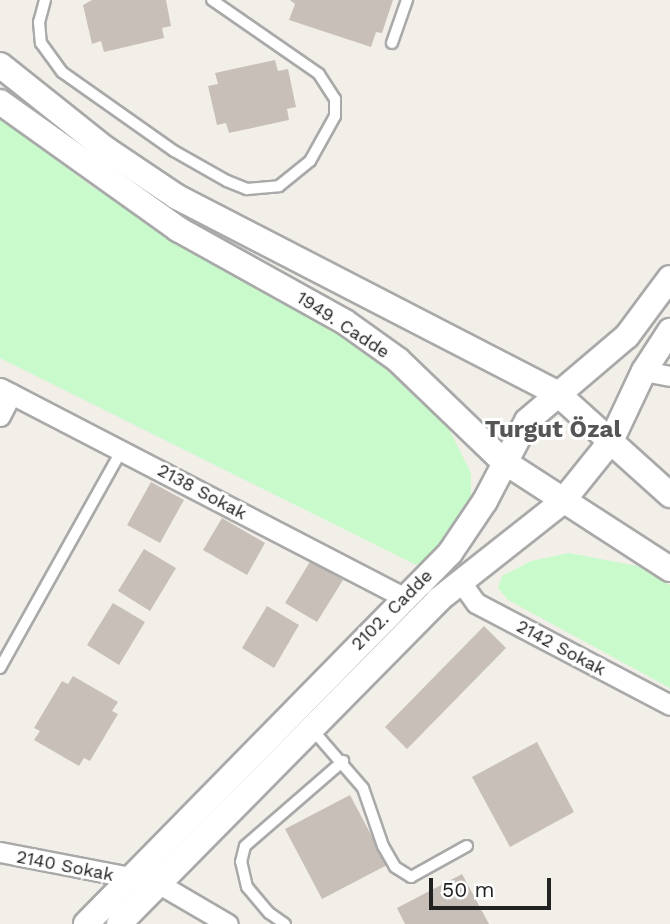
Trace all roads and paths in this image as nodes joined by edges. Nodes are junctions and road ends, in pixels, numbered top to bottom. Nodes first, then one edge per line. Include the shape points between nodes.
1 (212, 0) edge
2 (407, 0) edge
3 (42, 1) edge
4 (392, 43) dead end
5 (0, 65) edge
6 (0, 102) edge
7 (670, 278) edge
8 (670, 331) edge
9 (644, 371) junction
10 (670, 376) edge
11 (6, 391) edge
12 (558, 394) junction
13 (0, 416) edge
14 (611, 441) junction
15 (122, 450) junction
16 (503, 461) junction
17 (670, 495) edge
18 (562, 502) junction
19 (670, 569) edge
20 (460, 581) junction
21 (404, 597) junction
22 (0, 668) edge
23 (670, 705) edge
24 (311, 727) junction
25 (343, 761) junction
26 (467, 846) dead end
27 (0, 852) edge
28 (130, 878) junction
29 (156, 882) junction
30 (86, 924) edge
31 (118, 924) edge
32 (228, 924) edge
33 (285, 924) edge

1 - 3 lane via 319,74 335,99 335,116 310,161 279,186 258,189 227,181 174,151 62,72 41,43
2 - 4 lane
5 - 12 street, 1949. Cadde via 96,141 177,197
6 - 16 street, 1949. Cadde via 178,229 345,322 398,360
7 - 12 street, 2102. Cadde via 627,336
8 - 9 street, 2102. Cadde
9 - 10 street
9 - 14 street, 2102. Cadde
11 - 13 street
11 - 15 street, 2138 Sokak
12 - 14 street, 1949. Cadde
12 - 16 street, 2102. Cadde via 527,421
14 - 17 street, 1949. Cadde
14 - 18 street, 2102. Cadde
15 - 21 street, 2138 Sokak
15 - 22 lane
16 - 18 street, 1949. Cadde
16 - 21 street, 2102. Cadde via 485,501 450,553
18 - 19 street, 1949. Cadde
18 - 20 street, 2102. Cadde
20 - 23 street, 2142 Sokak via 476,603
20 - 24 street, 2102. Cadde
21 - 28 street, 2102. Cadde
24 - 25 lane
24 - 29 street, 2102. Cadde
25 - 26 lane via 363,788 383,846 396,867 411,877
25 - 33 lane via 245,846 241,862 247,887
27 - 28 street, 2140 Sokak
28 - 29 street, 2140 Sokak
28 - 30 street, 2102. Cadde
29 - 31 street, 2102. Cadde
29 - 32 street

